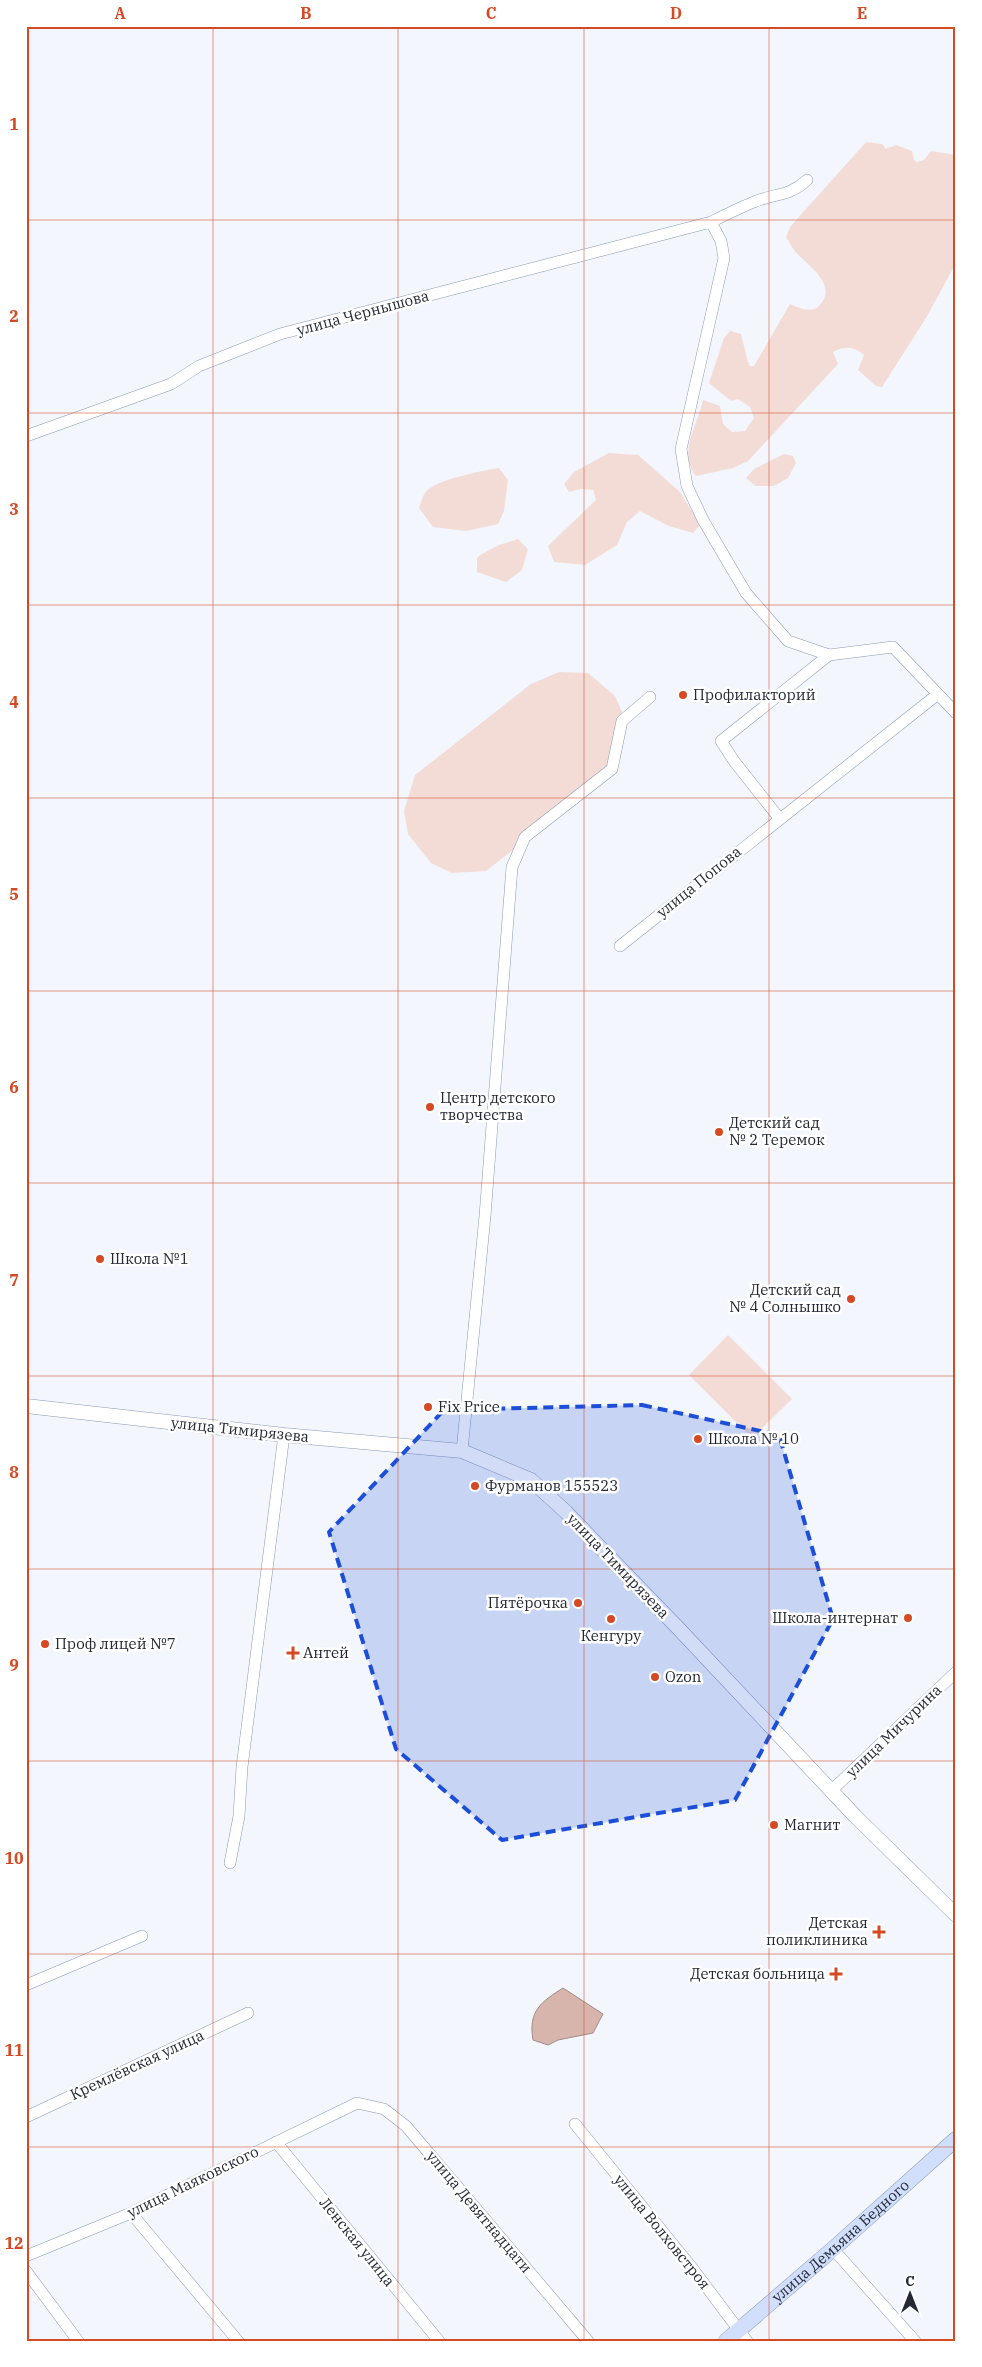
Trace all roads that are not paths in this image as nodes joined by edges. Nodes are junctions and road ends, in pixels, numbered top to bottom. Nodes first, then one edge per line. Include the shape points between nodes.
1 (808, 180) dead end
2 (711, 222) junction
3 (26, 436) edge
4 (829, 655) junction
5 (938, 694) junction
6 (650, 697) dead end
7 (956, 713) edge
8 (779, 818) junction
9 (620, 946) dead end
10 (26, 1406) edge
11 (284, 1435) junction
12 (462, 1451) junction
13 (956, 1672) edge
14 (832, 1790) junction
15 (230, 1863) dead end
16 (956, 1914) edge
17 (142, 1936) dead end
18 (26, 1985) edge
19 (248, 2013) dead end
20 (357, 2102) joint
21 (26, 2117) edge
22 (575, 2124) dead end
23 (956, 2139) edge
24 (276, 2142) junction
25 (132, 2213) junction
26 (833, 2249) junction
27 (26, 2256) edge
28 (26, 2271) edge
29 (742, 2335) edge
30 (78, 2341) edge
31 (238, 2341) edge
32 (439, 2341) edge
33 (588, 2341) edge
34 (726, 2341) edge
35 (915, 2341) edge

1 - 2 street, улица Чернышова via 787,194 756,201
2 - 3 street, улица Чернышова via 280,334 200,366 171,384
2 - 4 street via 724,258 681,449 687,486 746,593 788,640
4 - 5 street via 893,647
4 - 8 street via 721,741
5 - 7 street
5 - 8 street, улица Попова
6 - 12 street via 622,722 612,769 525,837 512,867 485,1216
8 - 9 street, улица Попова
10 - 11 street, улица Тимирязева
11 - 12 street, улица Тимирязева
11 - 15 street via 242,1767 239,1816
12 - 14 street, улица Тимирязева via 531,1480 566,1512
13 - 14 street, улица Мичурина
14 - 16 street, улица Тимирязева
17 - 18 street
19 - 21 street, Кремлёвская улица
20 - 24 street, улица Маяковского
20 - 33 street, улица Девятнадцати via 384,2108 406,2126
22 - 29 street, улица Волховстроя via 693,2269
23 - 26 main road, улица Демьяна Бедного
24 - 25 street, улица Маяковского
24 - 32 street, Ленская улица
25 - 27 street, улица Маяковского
25 - 31 street
26 - 29 main road, улица Демьяна Бедного
26 - 35 street
28 - 30 street
29 - 34 main road, улица Демьяна Бедного

